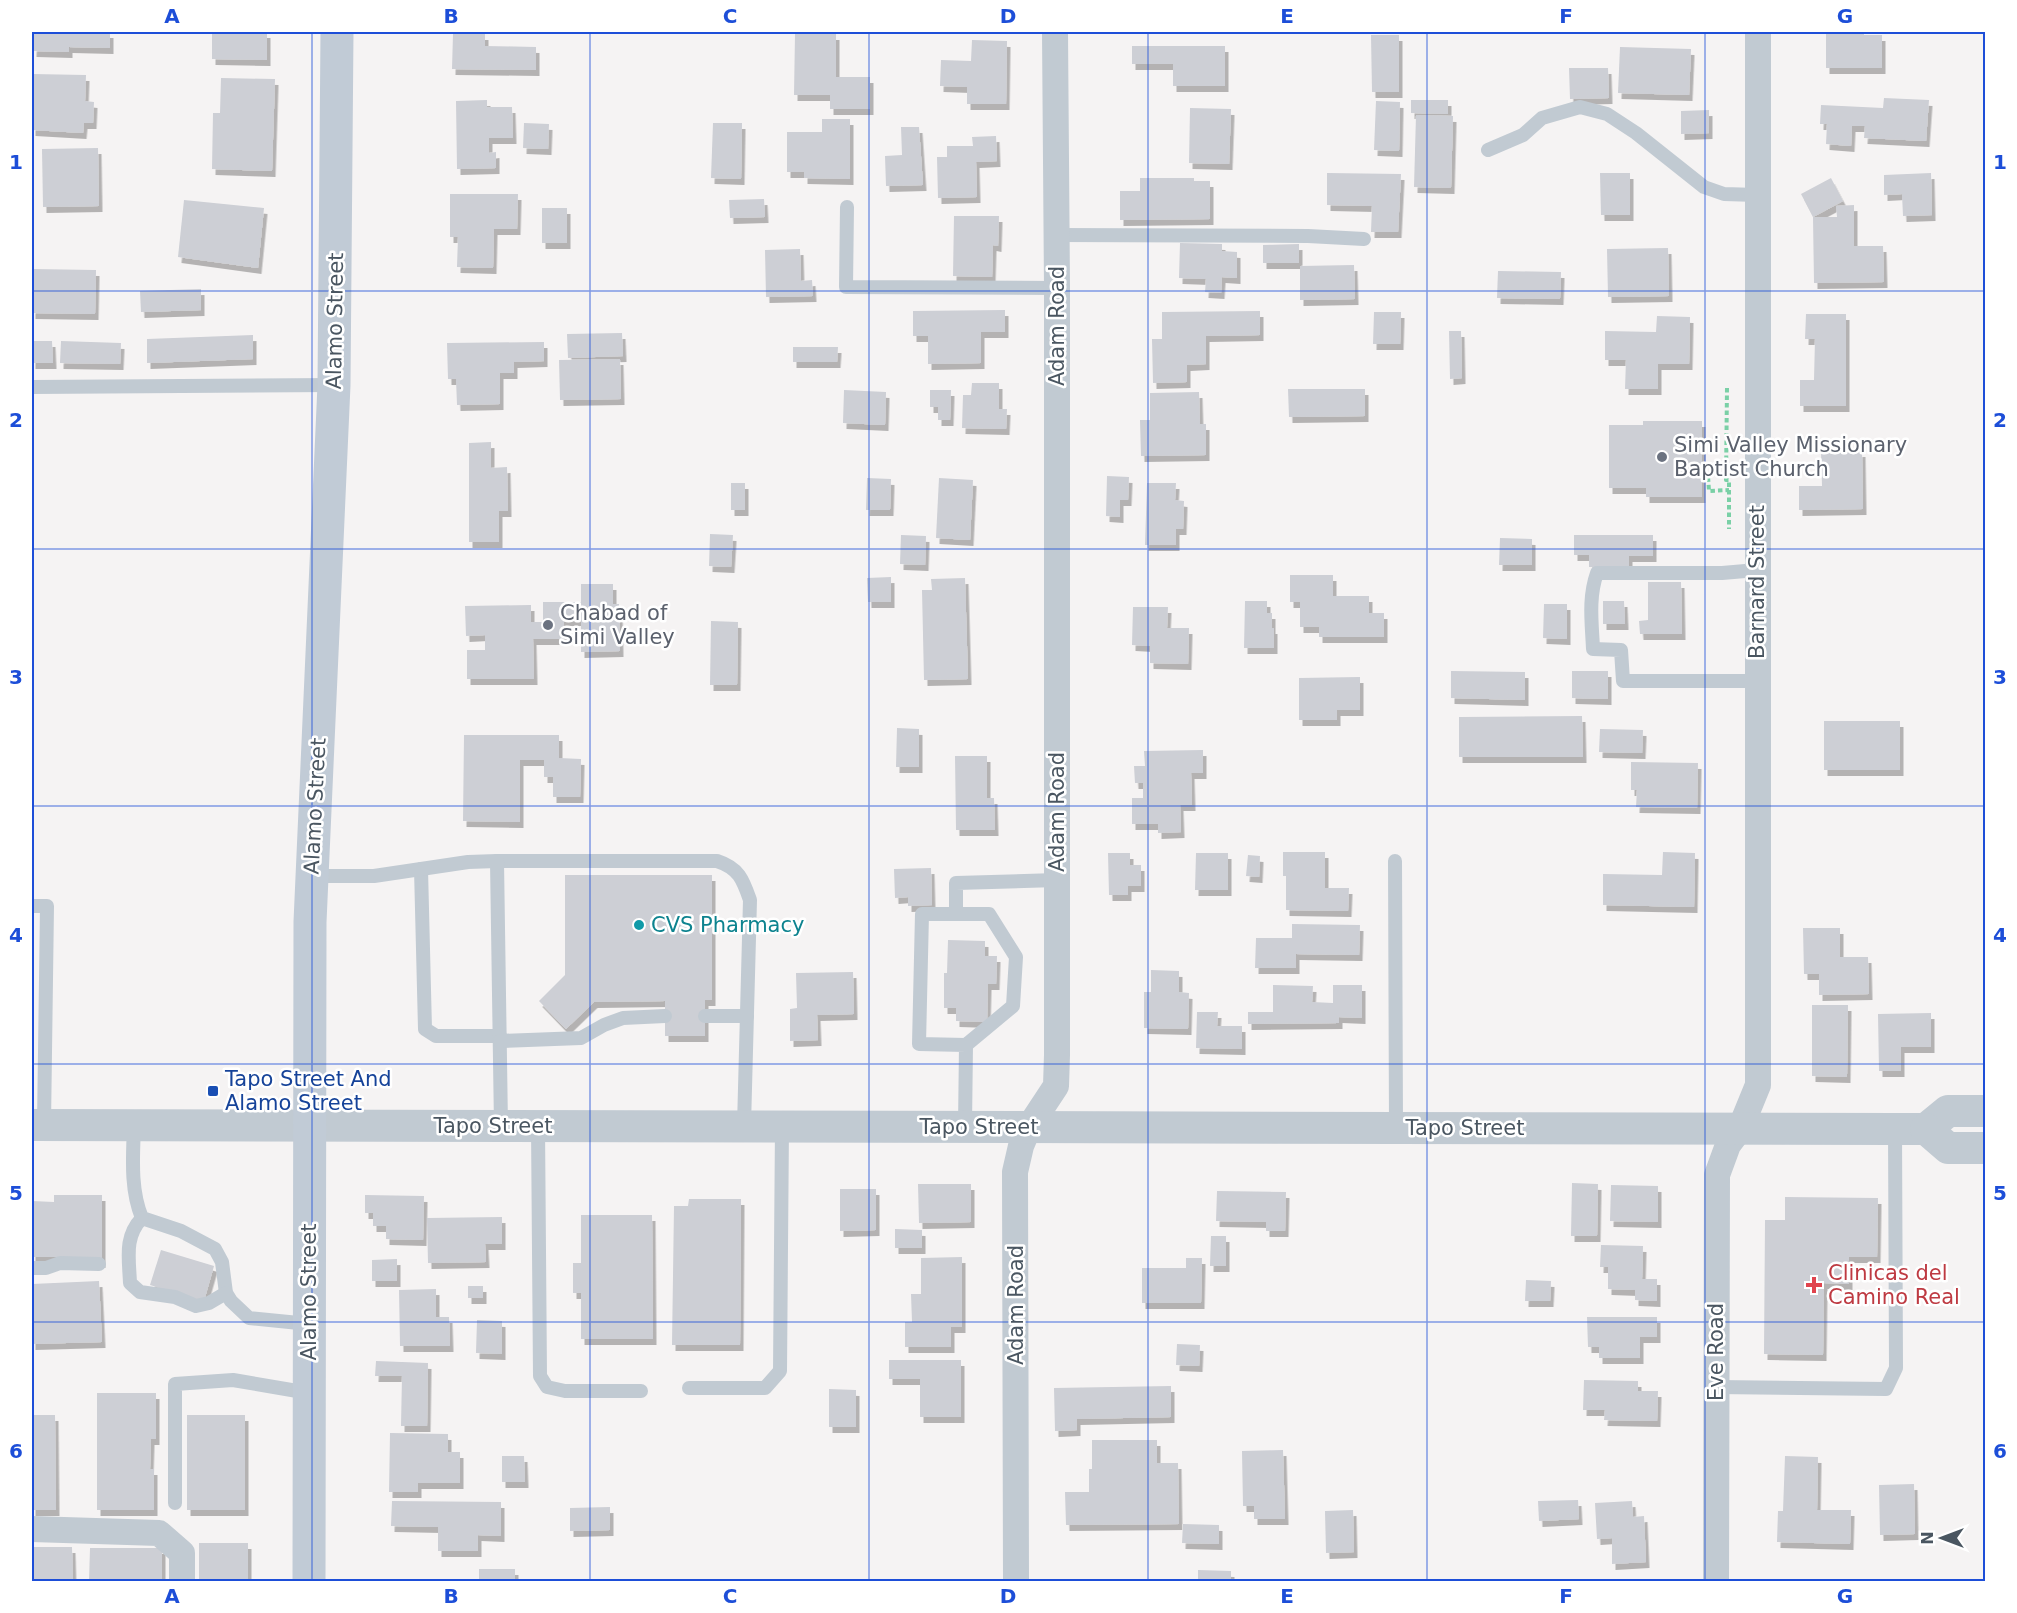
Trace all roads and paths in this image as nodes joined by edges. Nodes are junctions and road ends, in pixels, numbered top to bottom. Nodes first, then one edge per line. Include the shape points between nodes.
1 (337, 32) edge
2 (1055, 32) edge
3 (1758, 32) edge
4 (1488, 150) dead end
5 (1757, 195) junction
6 (847, 207) dead end
7 (1057, 235) junction
8 (1364, 239) dead end
9 (1058, 288) junction
10 (334, 385) junction
11 (32, 387) edge
12 (1727, 388) dead end
13 (1702, 476) dead end
14 (1729, 490) junction
15 (1729, 529) dead end
16 (1757, 570) junction
17 (1757, 681) junction
18 (497, 861) junction
19 (1395, 861) dead end
20 (421, 869) junction
21 (312, 876) junction
22 (1057, 880) junction
23 (32, 906) edge
24 (956, 914) junction
25 (705, 1016) dead end
26 (747, 1016) junction
27 (665, 1017) dead end
28 (500, 1038) junction
29 (38, 1043) edge
30 (966, 1045) junction
31 (1986, 1111) edge
32 (38, 1125) edge
33 (134, 1125) junction
34 (309, 1125) junction
35 (501, 1126) junction
36 (538, 1126) junction
37 (744, 1126) junction
38 (782, 1126) junction
39 (965, 1126) junction
40 (1029, 1127) junction
41 (1395, 1128) junction
42 (1740, 1129) junction
43 (1895, 1129) junction
44 (1926, 1129) junction
45 (1986, 1148) edge
46 (142, 1218) junction
47 (99, 1264) dead end
48 (32, 1268) edge
49 (226, 1293) junction
50 (309, 1324) junction
51 (1716, 1387) junction
52 (689, 1388) dead end
53 (641, 1391) dead end
54 (309, 1393) junction
55 (175, 1503) dead end
56 (32, 1529) edge
57 (182, 1581) edge
58 (309, 1581) edge
59 (1016, 1581) edge
60 (1716, 1581) edge

1 - 10 main road, Alamo Street
2 - 7 street, Adam Road
3 - 5 street, Barnard Street
4 - 5 lane via 1523,135 1542,118 1580,107 1607,114 1704,187 1724,194
5 - 16 street, Barnard Street
6 - 9 lane via 846,287
7 - 8 lane
7 - 9 street, Adam Road
9 - 22 street, Adam Road
10 - 11 lane
10 - 21 main road, Alamo Street
12 - 14 path
13 - 14 path via 1708,476 1709,491
14 - 15 path
16 - 17 street, Barnard Street
16 - 17 lane via 1597,573 1591,601 1593,650 1621,650 1623,681
17 - 42 street, Barnard Street via 1758,1085
18 - 20 lane
18 - 26 lane via 727,864 742,877 750,900
18 - 28 lane
19 - 41 lane
20 - 21 lane via 374,876
20 - 28 lane via 425,1029 436,1036
21 - 34 main road, Alamo Street
22 - 24 lane via 956,883
22 - 40 street, Adam Road via 1056,1086
23 - 29 lane via 47,906
24 - 30 lane via 989,914 1016,957 1013,1006
24 - 30 lane via 922,914 919,1044
25 - 26 lane
26 - 37 lane
27 - 28 lane via 623,1018 580,1038
28 - 35 lane
29 - 32 lane
30 - 39 lane
31 - 44 street via 1948,1111
32 - 33 street, Tapo Street
33 - 34 street, Tapo Street
33 - 46 lane via 133,1171
34 - 35 street, Tapo Street
34 - 50 main road, Alamo Street
35 - 36 street, Tapo Street
36 - 37 street, Tapo Street
36 - 53 lane via 540,1376 547,1387 565,1391
37 - 38 street, Tapo Street
38 - 39 street, Tapo Street
38 - 52 lane via 780,1371 765,1388
39 - 40 street, Tapo Street
40 - 41 street, Tapo Street
40 - 59 street, Adam Road via 1015,1172
41 - 42 street, Tapo Street
42 - 43 street, Tapo Street
42 - 51 street, Eve Road via 1728,1144 1717,1175
43 - 44 street, Tapo Street
43 - 51 lane via 1896,1368 1886,1389
44 - 45 street via 1948,1148
46 - 49 lane via 181,1231 215,1250 222,1262
46 - 49 lane via 133,1227 128,1241 133,1287 196,1306
47 - 48 lane via 60,1263
49 - 50 lane via 249,1318
50 - 54 main road, Alamo Street
51 - 60 street, Eve Road
54 - 55 lane via 233,1380 175,1384
54 - 58 main road, Alamo Street
56 - 57 street via 159,1533 182,1553

